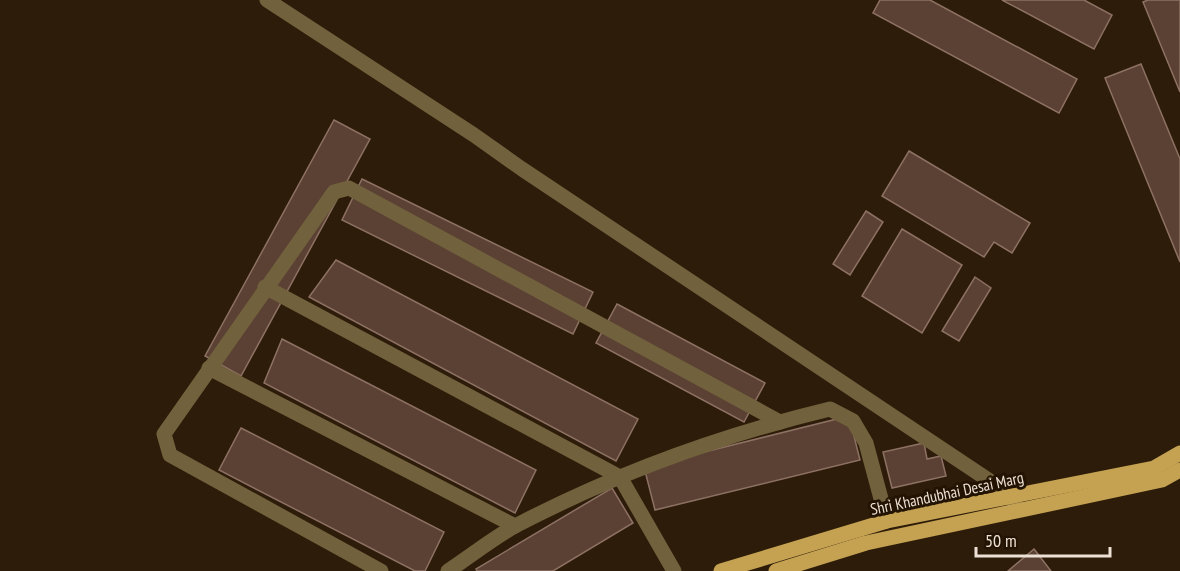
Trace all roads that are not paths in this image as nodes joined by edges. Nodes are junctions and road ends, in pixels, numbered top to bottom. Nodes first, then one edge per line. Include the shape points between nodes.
1 (267, 0) edge
2 (265, 287) junction
3 (209, 368) junction
4 (780, 422) junction
5 (1180, 453) edge
6 (1180, 470) edge
7 (620, 477) junction
8 (1015, 504) junction
9 (887, 521) junction
10 (515, 526) junction
11 (381, 571) edge
12 (448, 571) edge
13 (674, 571) edge
14 (721, 571) edge
15 (776, 571) edge

1 - 8 street via 474,135
2 - 3 street
2 - 4 street via 333,192 349,188
2 - 7 street
3 - 10 street
3 - 11 street via 164,434 170,454
4 - 7 street
4 - 9 street via 830,410 853,421 866,443
5 - 8 main road, Shri Khandubhai Desai Marg via 1154,468
6 - 8 main road, Shri Khandubhai Desai Marg via 1162,480
7 - 10 street
7 - 13 street
8 - 9 main road, Shri Khandubhai Desai Marg
8 - 15 main road, Shri Khandubhai Desai Marg
9 - 14 main road, Shri Khandubhai Desai Marg
10 - 12 street

